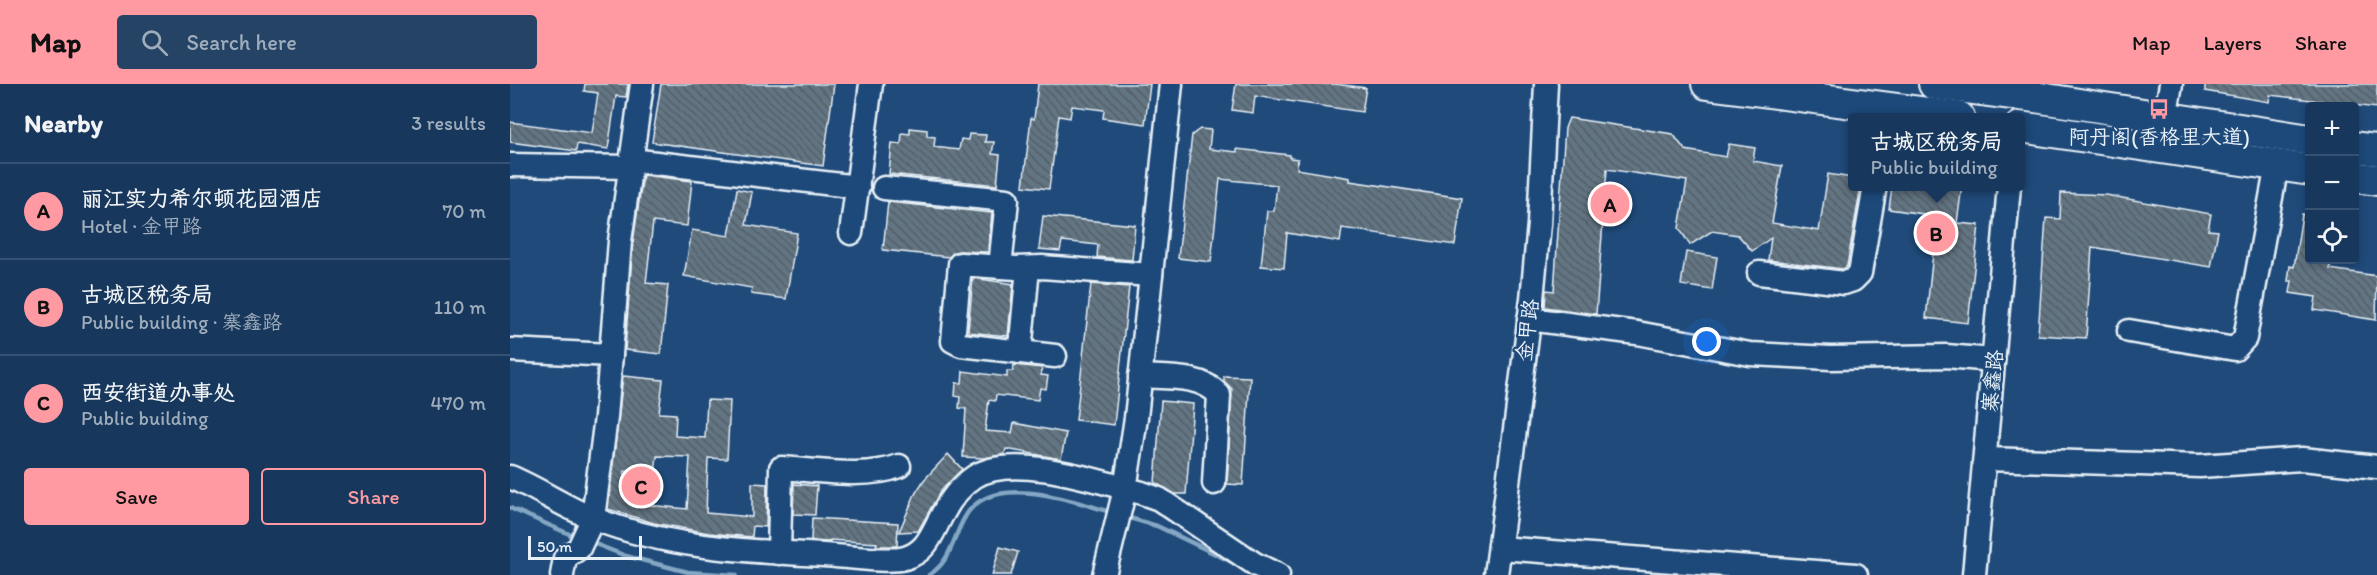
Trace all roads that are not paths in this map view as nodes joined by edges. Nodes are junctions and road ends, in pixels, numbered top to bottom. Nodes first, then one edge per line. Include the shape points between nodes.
1 (642, 84) edge
2 (871, 84) edge
3 (1171, 84) edge
4 (1546, 84) edge
5 (1707, 84) edge
6 (1934, 84) edge
7 (2170, 84) edge
8 (2034, 90) edge
9 (1888, 113) edge
10 (2165, 118) junction
11 (2025, 128) edge
12 (2305, 139) edge
13 (2359, 148) edge
14 (2377, 150) edge
15 (631, 164) junction
16 (510, 165) edge
17 (2277, 165) junction
18 (2305, 169) edge
19 (2359, 178) edge
20 (2377, 180) edge
21 (858, 187) junction
22 (884, 188) dead end
23 (1874, 191) edge
24 (2009, 191) edge
25 (851, 233) dead end
26 (1000, 267) junction
27 (1028, 268) junction
28 (1759, 273) dead end
29 (1151, 275) junction
30 (1529, 319) junction
31 (2129, 331) dead end
32 (510, 350) edge
33 (1020, 352) junction
34 (611, 355) junction
35 (1055, 356) dead end
36 (1994, 360) junction
37 (1140, 376) junction
38 (1985, 459) junction
39 (899, 466) dead end
40 (2377, 467) edge
41 (510, 477) edge
42 (1214, 483) dead end
43 (1125, 489) junction
44 (587, 532) junction
45 (1500, 548) junction
46 (779, 553) junction
47 (562, 575) edge
48 (1104, 575) edge
49 (1278, 575) edge
50 (1496, 575) edge
51 (1856, 575) edge
52 (1974, 575) edge

1 - 15 street
2 - 21 street
3 - 29 street
4 - 30 street, 金甲路 via 1539,224
5 - 9 main road
6 - 8 main road
7 - 10 street
8 - 10 main road
10 - 12 main road
11 - 17 main road
13 - 14 main road
15 - 16 street
15 - 21 street
15 - 34 street
17 - 18 main road
17 - 31 street via 2245,338 2235,349
19 - 20 main road
21 - 25 street
22 - 26 street via 1007,200
23 - 28 street via 1860,273 1853,280 1839,283
24 - 36 street, 寨鑫路
26 - 27 street
26 - 33 street via 960,264 953,341
27 - 29 street
27 - 33 street
29 - 37 street
30 - 36 street via 1637,333 1750,354
30 - 45 street, 金甲路
32 - 34 street
33 - 35 street
34 - 44 street via 606,417
36 - 38 street, 寨鑫路
37 - 42 street via 1196,381 1219,395
37 - 43 street
38 - 40 street via 2200,466 2302,459
38 - 52 street, 寨鑫路
39 - 46 street via 871,472 781,468
41 - 44 street via 535,487
43 - 46 street via 1036,467 992,471 965,484 948,504 927,544 908,557
43 - 48 street
43 - 49 street via 1173,507 1255,564
44 - 46 street via 628,531 681,544
44 - 47 street via 565,558
45 - 50 street, 金甲路
45 - 51 street

